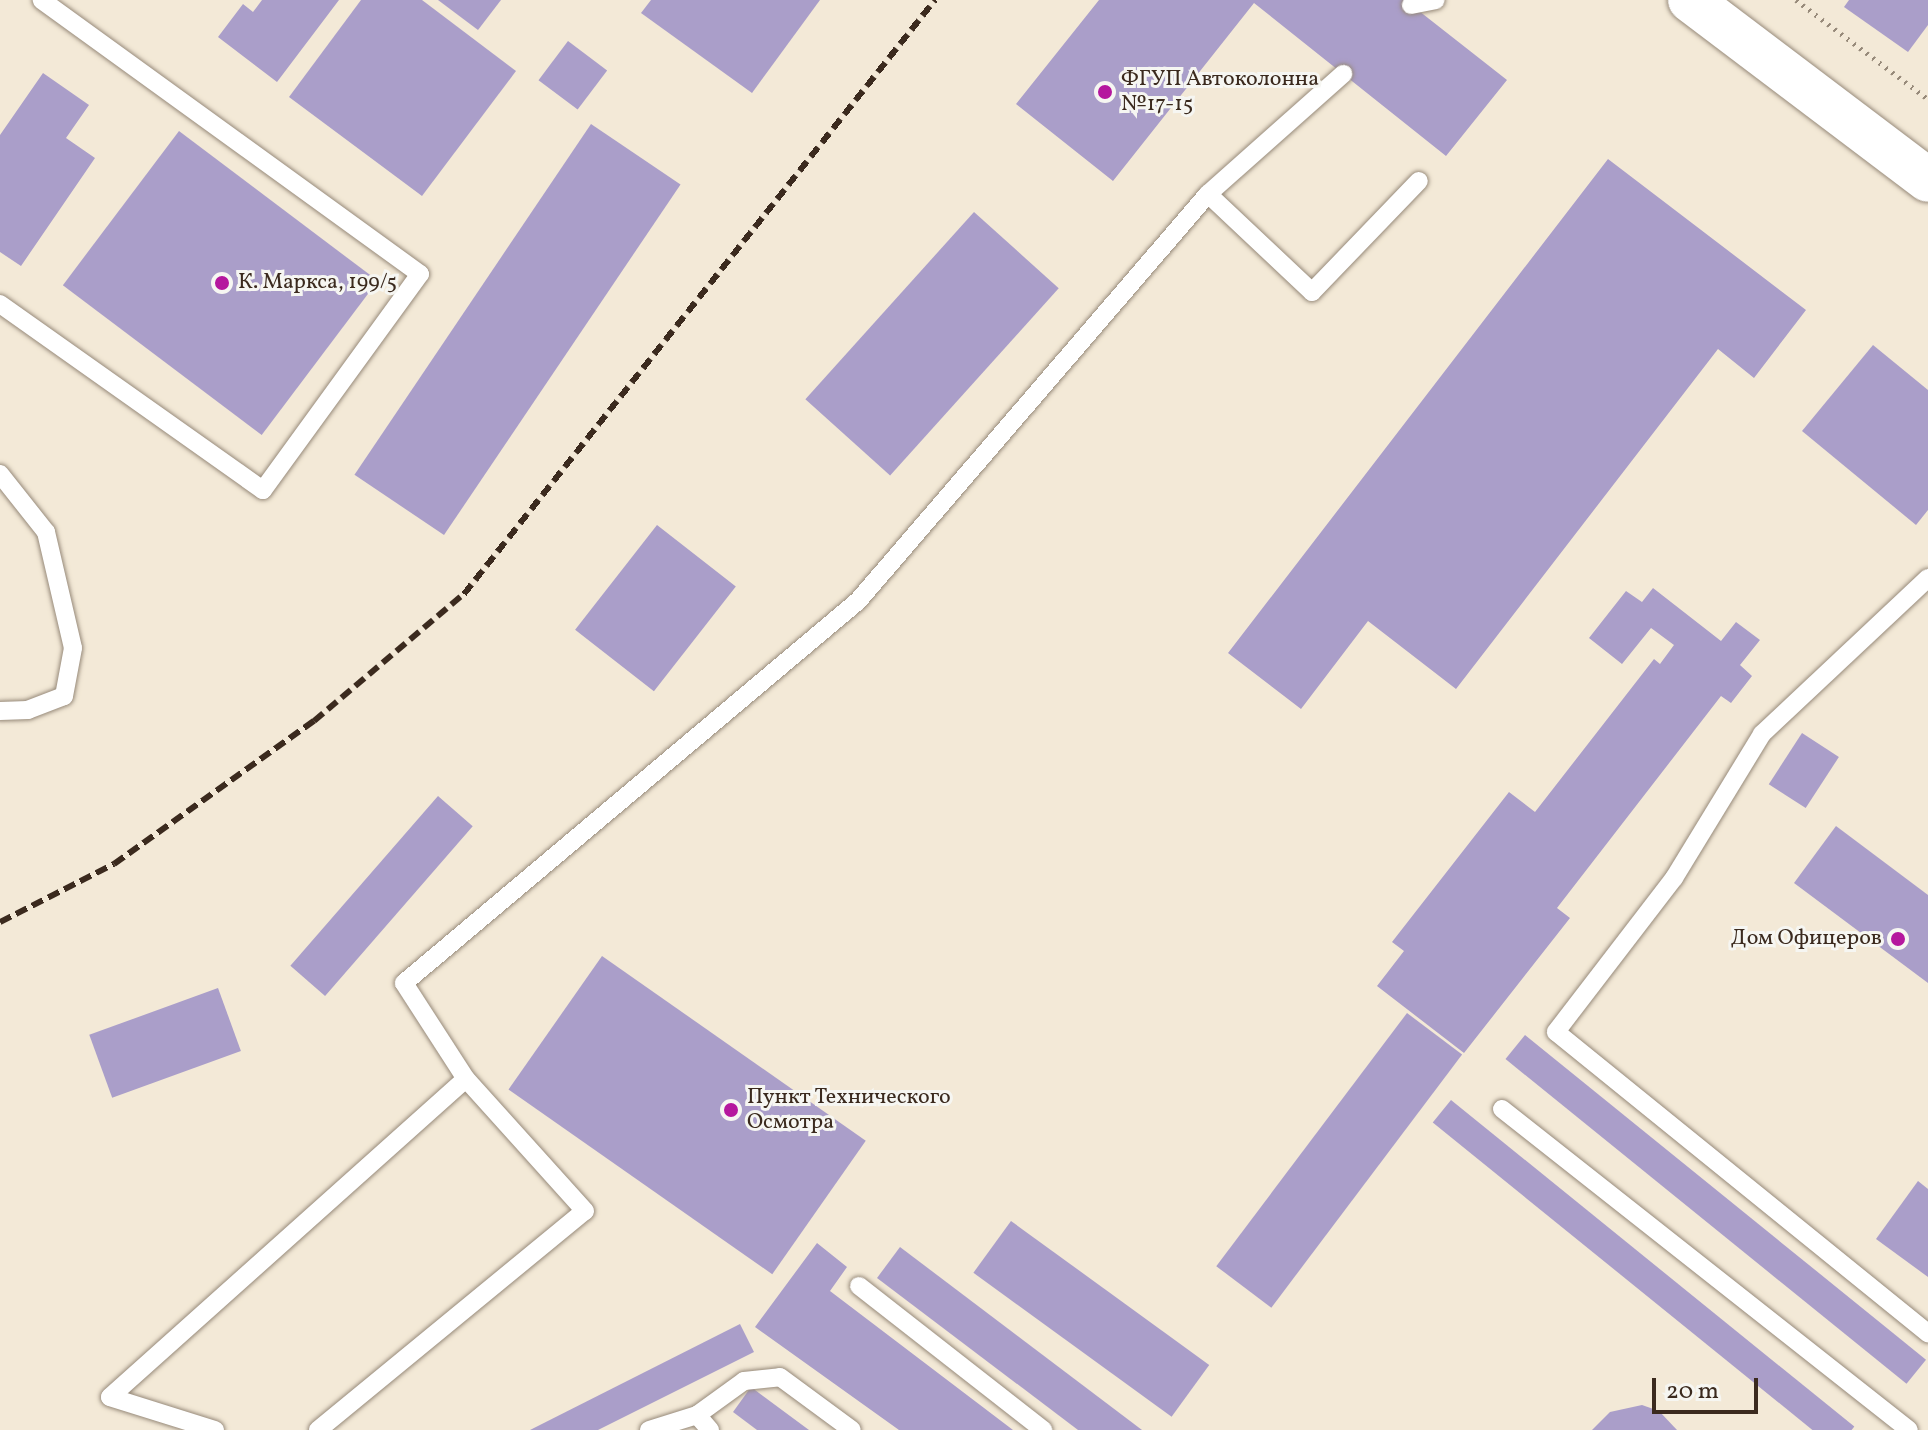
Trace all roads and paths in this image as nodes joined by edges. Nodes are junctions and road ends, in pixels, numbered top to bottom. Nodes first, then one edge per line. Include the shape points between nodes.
1 (42, 0) edge
2 (1436, 0) edge
3 (1690, 0) edge
4 (1796, 0) edge
5 (1411, 5) dead end
6 (1343, 74) dead end
7 (1928, 99) edge
8 (1928, 180) edge
9 (1419, 181) dead end
10 (1208, 194) junction
11 (0, 304) edge
12 (0, 474) edge
13 (1928, 578) edge
14 (0, 711) edge
15 (466, 1079) junction
16 (1502, 1109) dead end
17 (859, 1286) dead end
18 (1928, 1333) edge
19 (697, 1415) junction
20 (215, 1430) edge
21 (318, 1430) edge
22 (649, 1430) edge
23 (710, 1430) edge
24 (852, 1430) edge
25 (1043, 1430) edge
26 (1909, 1430) edge

1 - 11 lane via 420,274 263,490
2 - 5 lane
3 - 8 main road
4 - 7 path
6 - 10 lane
9 - 10 lane via 1312,292
10 - 15 lane via 858,601 404,983
12 - 14 lane via 46,532 73,648 64,696 28,710
13 - 18 lane via 1762,734 1674,878 1556,1032
15 - 20 lane via 110,1397
15 - 21 lane via 585,1211
16 - 26 lane
17 - 25 lane
19 - 22 lane
19 - 23 lane
19 - 24 lane via 744,1381 780,1377

